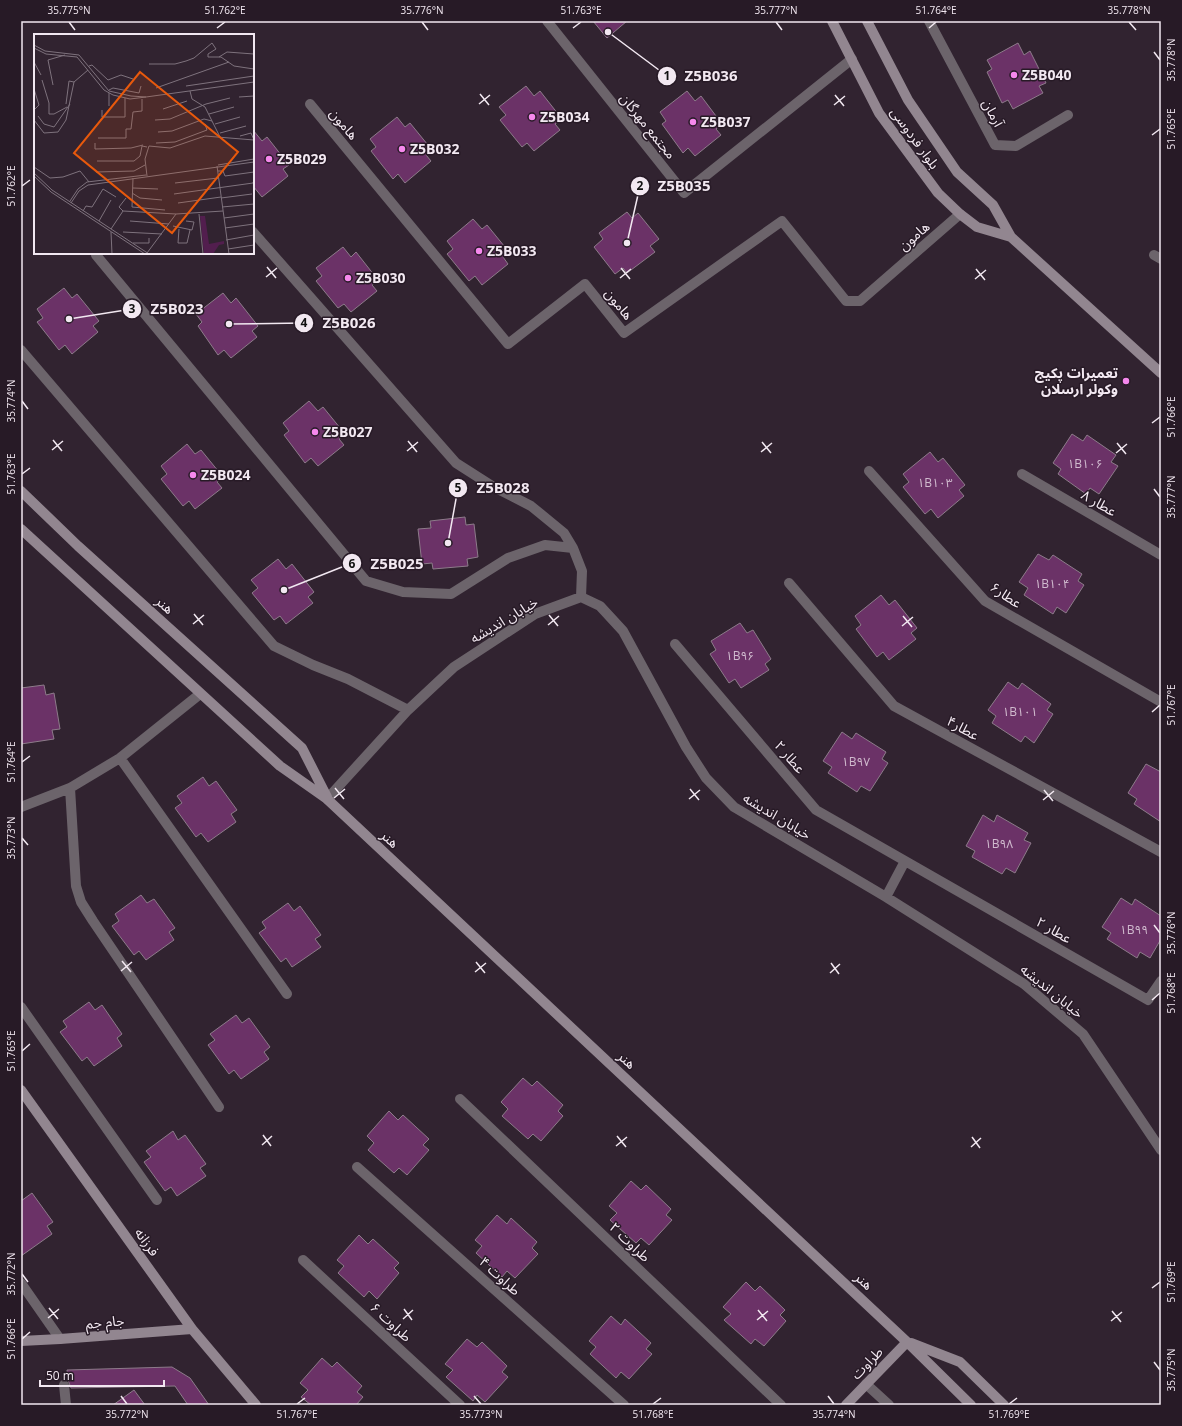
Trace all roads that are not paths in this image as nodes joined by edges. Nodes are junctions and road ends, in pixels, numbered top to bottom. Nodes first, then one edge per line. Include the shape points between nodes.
1 (546, 21) edge
2 (832, 21) edge
3 (867, 21) edge
4 (929, 21) edge
5 (852, 59) junction
6 (310, 104) dead end
7 (1068, 115) dead end
8 (960, 214) junction
9 (254, 233) edge
10 (1011, 237) junction
11 (96, 255) dead end
12 (21, 350) edge
13 (1161, 373) edge
14 (869, 471) dead end
15 (1022, 474) dead end
16 (21, 491) edge
17 (21, 529) edge
18 (573, 548) junction
19 (1161, 555) edge
20 (789, 584) dead end
21 (581, 597) junction
22 (675, 644) dead end
23 (200, 694) junction
24 (1161, 702) edge
25 (408, 710) junction
26 (120, 758) junction
27 (70, 788) junction
28 (327, 799) junction
29 (21, 807) edge
30 (1161, 852) edge
31 (905, 861) junction
32 (886, 897) junction
33 (1161, 982) edge
34 (287, 994) dead end
35 (21, 1006) edge
36 (21, 1090) edge
37 (460, 1099) dead end
38 (219, 1107) dead end
39 (1161, 1150) edge
40 (358, 1167) dead end
41 (157, 1200) dead end
42 (303, 1260) dead end
43 (21, 1284) edge
44 (192, 1328) junction
45 (60, 1339) junction
46 (21, 1341) edge
47 (907, 1342) junction
48 (866, 1384) junction
49 (64, 1385) dead end
50 (66, 1405) edge
51 (256, 1405) edge
52 (460, 1405) edge
53 (624, 1405) edge
54 (781, 1405) edge
55 (846, 1405) edge
56 (889, 1405) edge
57 (971, 1405) edge
58 (1004, 1405) edge

1 - 5 street, مجتمع مهرگان via 684,193
2 - 5 street, بلوار فردوسی
3 - 10 street, بلوار فردوسی via 908,100 957,172 992,205
4 - 7 street, آرمان via 995,145 1016,146
5 - 8 street, بلوار فردوسی via 879,113 938,193
6 - 8 street, هامون via 508,344 585,284 624,333 782,221 846,301 860,301
8 - 10 street, بلوار فردوسی via 977,227
9 - 18 street via 456,463 492,486 531,506 564,533
10 - 13 street, بلوار فردوسی
11 - 18 street via 366,582 403,592 451,594 508,558 545,545
12 - 25 street via 274,646 312,666 348,679
14 - 24 street, عطار۶ via 985,601
15 - 19 street, عطار ۸
16 - 28 street, هنر via 78,546 302,748
17 - 23 street, هنر
18 - 21 street via 582,571
20 - 30 street, عطار۴ via 894,706
21 - 25 street, خیابان اندیشه via 535,614 454,667
21 - 32 street, خیابان اندیشه via 600,606 623,631 686,747 706,778 734,807
22 - 31 street, عطار ۲ via 816,810
23 - 26 street
23 - 28 street, هنر via 280,766
25 - 28 street, خیابان اندیشه
26 - 27 street
26 - 34 street
27 - 29 street
27 - 38 street via 76,886 82,902
28 - 47 street, هنر
31 - 32 street
31 - 33 street, عطار ۲ via 1148,1000
32 - 39 street, خیابان اندیشه via 1024,984 1082,1034
35 - 41 street
36 - 44 street, فرزانه
37 - 54 street, طراوت ۲
40 - 53 street, طراوت ۴
42 - 52 street, طراوت ۶
43 - 45 street
44 - 45 street, جام جم
44 - 51 street, فرزانه
45 - 46 street, جام جم
47 - 48 street, طراوت
47 - 57 street, هنر
47 - 58 street, هنر via 960,1362
48 - 55 street, طراوت
48 - 56 street
49 - 50 street

